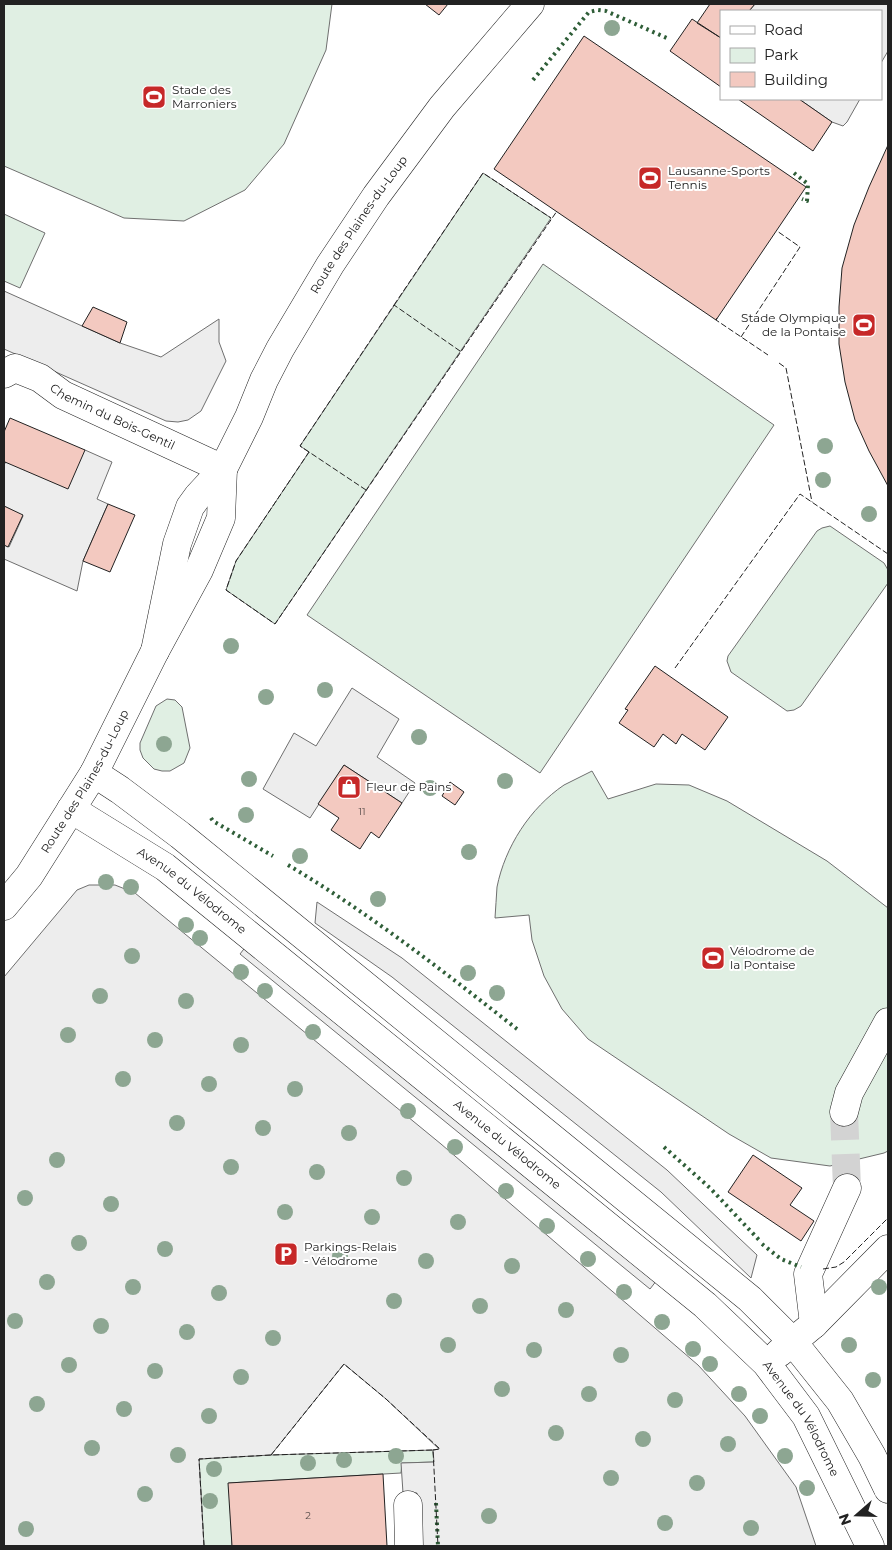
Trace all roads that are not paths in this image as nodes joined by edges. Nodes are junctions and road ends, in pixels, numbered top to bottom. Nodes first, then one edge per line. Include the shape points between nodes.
1 (530, 4) edge
2 (4, 374) edge
3 (223, 469) junction
4 (94, 773) junction
5 (71, 809) junction
6 (4, 906) edge
7 (888, 1022) edge
8 (844, 1112) tunnel mouth
9 (847, 1188) tunnel mouth
10 (888, 1249) edge
11 (814, 1324) junction
12 (793, 1342) junction
13 (766, 1363) junction
14 (884, 1469) edge
15 (842, 1486) junction
16 (408, 1505) dead end
17 (409, 1546) edge
18 (870, 1546) edge

1 - 3 street, Route des Plaines-du-Loup via 432,120 330,265 280,348
2 - 3 street, Chemin du Bois-Gentil via 15,368 40,378 62,395
3 - 4 street, Route des Plaines-du-Loup via 190,507 177,544 154,651
4 - 5 street, Route des Plaines-du-Loup
4 - 12 street via 180,835 580,1160 750,1299
5 - 6 street, Route des Plaines-du-Loup via 29,876
5 - 13 street, Avenue du Vélodrome via 165,867 705,1305
7 - 8 street via 848,1093
9 - 11 street via 808,1274
10 - 11 street
11 - 12 street
12 - 13 street
12 - 14 street via 840,1401
13 - 15 street, Avenue du Vélodrome via 806,1416
14 - 15 street
15 - 18 street, Avenue du Vélodrome
16 - 17 street

